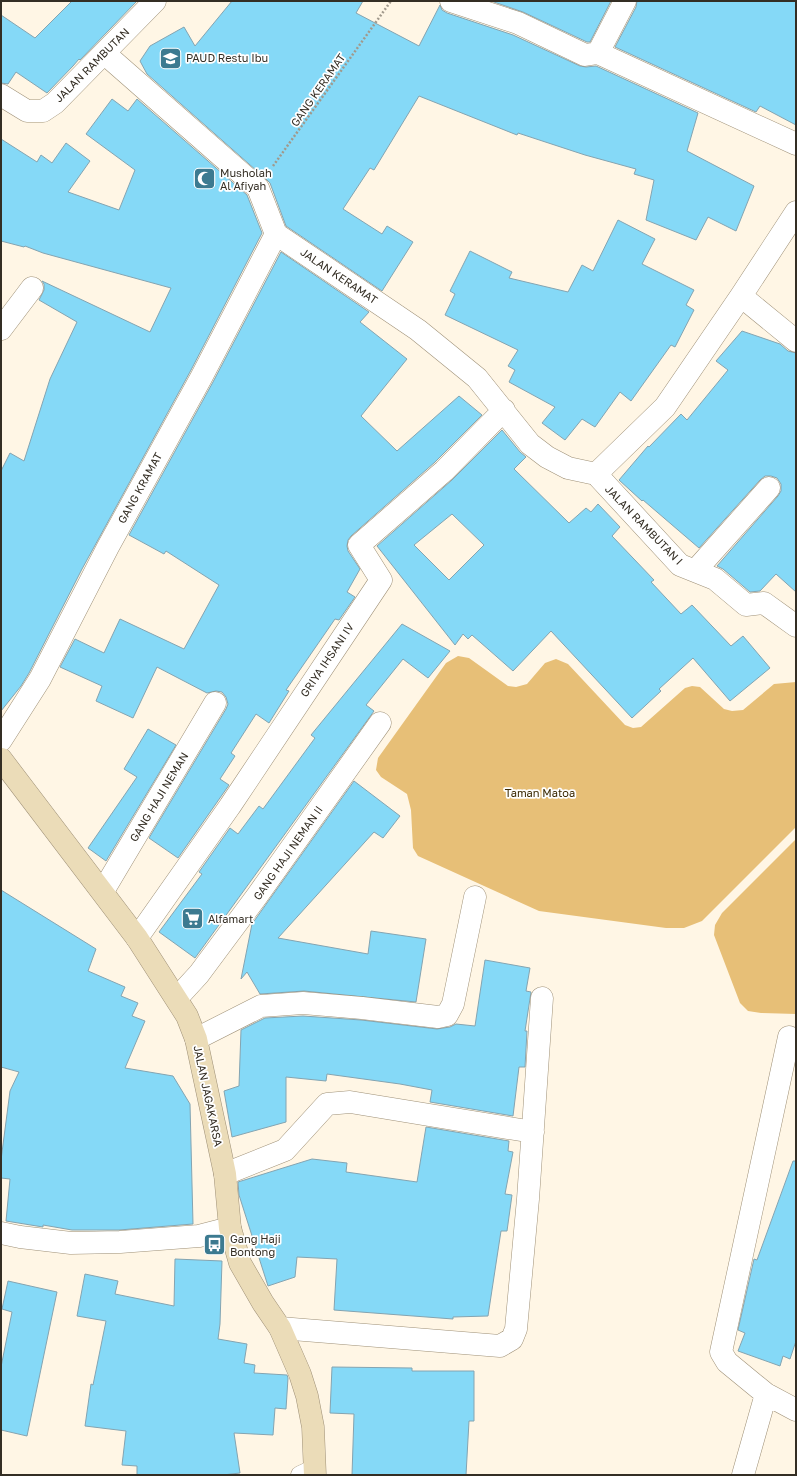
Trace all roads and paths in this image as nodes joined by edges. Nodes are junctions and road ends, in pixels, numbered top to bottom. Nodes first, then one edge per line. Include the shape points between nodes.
1 (155, 1) edge
2 (391, 1) edge
3 (451, 1) edge
4 (625, 1) edge
5 (104, 53) junction
6 (598, 53) junction
7 (1, 95) edge
8 (796, 144) edge
9 (258, 188) junction
10 (794, 220) edge
11 (276, 234) junction
12 (32, 288) dead end
13 (741, 296) junction
14 (1, 329) edge
15 (796, 341) edge
16 (504, 410) junction
17 (596, 474) junction
18 (769, 488) dead end
19 (695, 571) junction
20 (796, 626) edge
21 (215, 703) dead end
22 (380, 723) dead end
23 (1, 740) edge
24 (1, 759) edge
25 (103, 891) junction
26 (475, 897) dead end
27 (137, 938) junction
28 (177, 998) junction
29 (542, 998) dead end
30 (789, 1037) dead end
31 (196, 1039) junction
32 (533, 1132) junction
33 (225, 1174) junction
34 (230, 1228) junction
35 (1, 1233) edge
36 (280, 1328) junction
37 (766, 1394) junction
38 (796, 1410) edge
39 (310, 1473) edge
40 (743, 1475) edge

1 - 5 street, JALAN RAMBUTAN
2 - 9 path, GANG KERAMAT
3 - 6 street via 518,23 585,55
4 - 6 street
5 - 7 street, JALAN RAMBUTAN via 55,103 43,111 27,111
5 - 9 street
6 - 8 street
9 - 11 street
10 - 13 street
11 - 16 street, JALAN KERAMAT via 418,330 477,378
11 - 23 street, GANG KRAMAT via 40,679
12 - 14 street
13 - 15 street
13 - 17 street via 665,407
16 - 17 street, JALAN KERAMAT via 530,444 547,457 568,468
16 - 27 street, GRIYA IHSANI IV via 444,471 359,545 381,580 230,806
17 - 19 street, JALAN RAMBUTAN I via 680,565
18 - 19 street
19 - 20 street, JALAN RAMBUTAN I via 715,579 746,605 764,603
21 - 25 street, GANG HAJI NEMAN
22 - 28 street, GANG HAJI NEMAN II via 253,902 199,974
24 - 25 main road, JALAN JAGAKARSA
25 - 27 main road, JALAN JAGAKARSA
26 - 31 street via 453,1004 447,1015 438,1017 303,1003 262,1006
27 - 28 main road, JALAN JAGAKARSA
28 - 31 main road, JALAN JAGAKARSA
29 - 32 street
30 - 37 street via 721,1352 727,1362
31 - 33 main road, JALAN JAGAKARSA
32 - 33 street via 350,1102 327,1104 285,1150
32 - 36 street via 516,1329 512,1339 500,1346
33 - 34 main road, JALAN JAGAKARSA
34 - 35 street via 199,1236 120,1242 71,1243
34 - 36 main road, JALAN JAGAKARSA via 240,1262
36 - 39 main road, JALAN JAGAKARSA via 307,1396 313,1427
37 - 38 street
37 - 40 street

